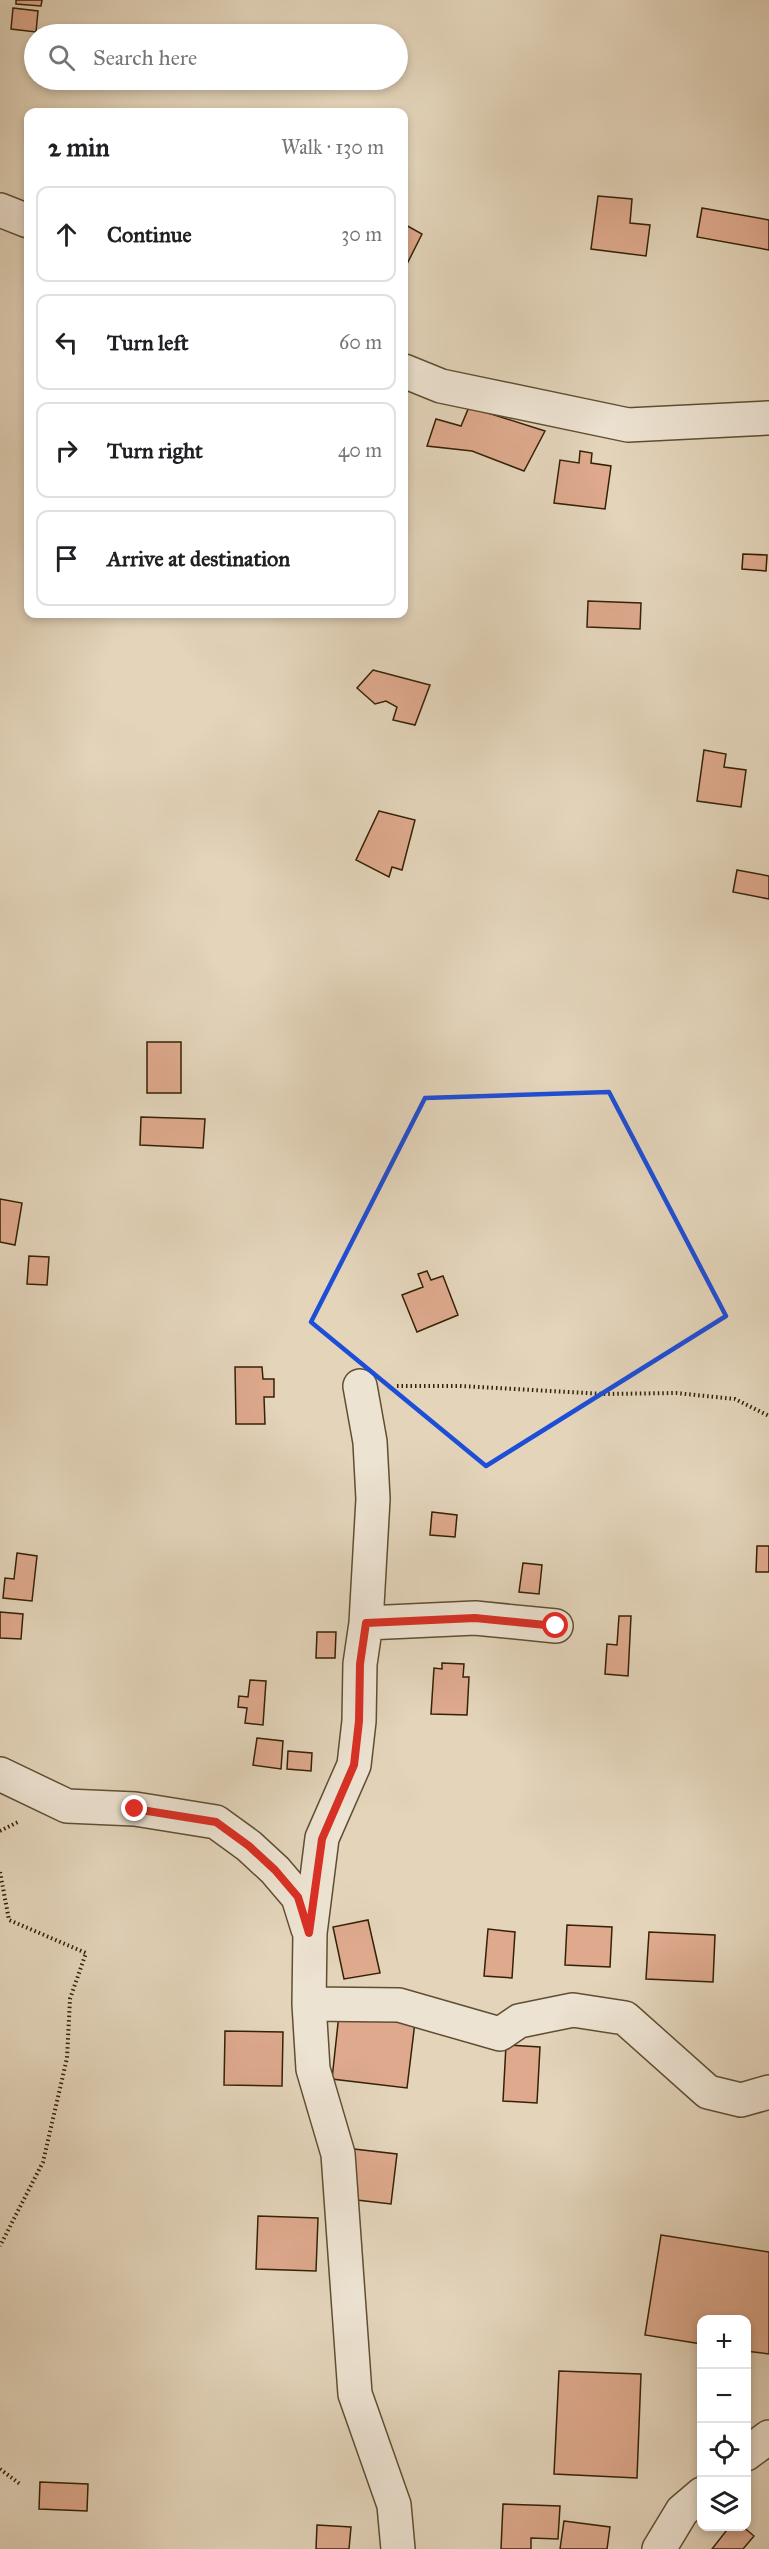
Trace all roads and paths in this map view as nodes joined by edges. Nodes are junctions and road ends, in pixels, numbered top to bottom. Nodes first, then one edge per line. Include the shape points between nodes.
1 (0, 210) edge
2 (24, 219) edge
3 (408, 373) edge
4 (769, 418) edge
5 (360, 1386) joint
6 (769, 1416) edge
7 (366, 1623) junction
8 (556, 1626) dead end
9 (0, 1774) edge
10 (0, 1872) edge
11 (309, 1933) junction
12 (309, 2004) junction
13 (769, 2092) edge
14 (0, 2246) edge
15 (769, 2437) edge
16 (751, 2451) edge
17 (0, 2469) edge
18 (20, 2484) dead end
19 (697, 2498) edge
20 (398, 2549) edge
21 (659, 2549) edge

1 - 2 street
3 - 4 street via 441,386 628,425
5 - 6 path via 676,1393 735,1399
5 - 7 street via 370,1442 373,1499
7 - 8 street via 475,1618
7 - 11 street via 354,1765 322,1839
9 - 11 street via 67,1806 135,1809 216,1822 249,1846 298,1897
10 - 14 path via 9,1920 86,1953 70,2000 67,2058 43,2162
11 - 12 street
12 - 13 street via 399,2005 500,2034 519,2021 573,2010 625,2018 708,2092 741,2100
12 - 20 street via 313,2069 338,2154 355,2394 394,2505
15 - 16 street
17 - 18 path
19 - 21 street via 682,2511

